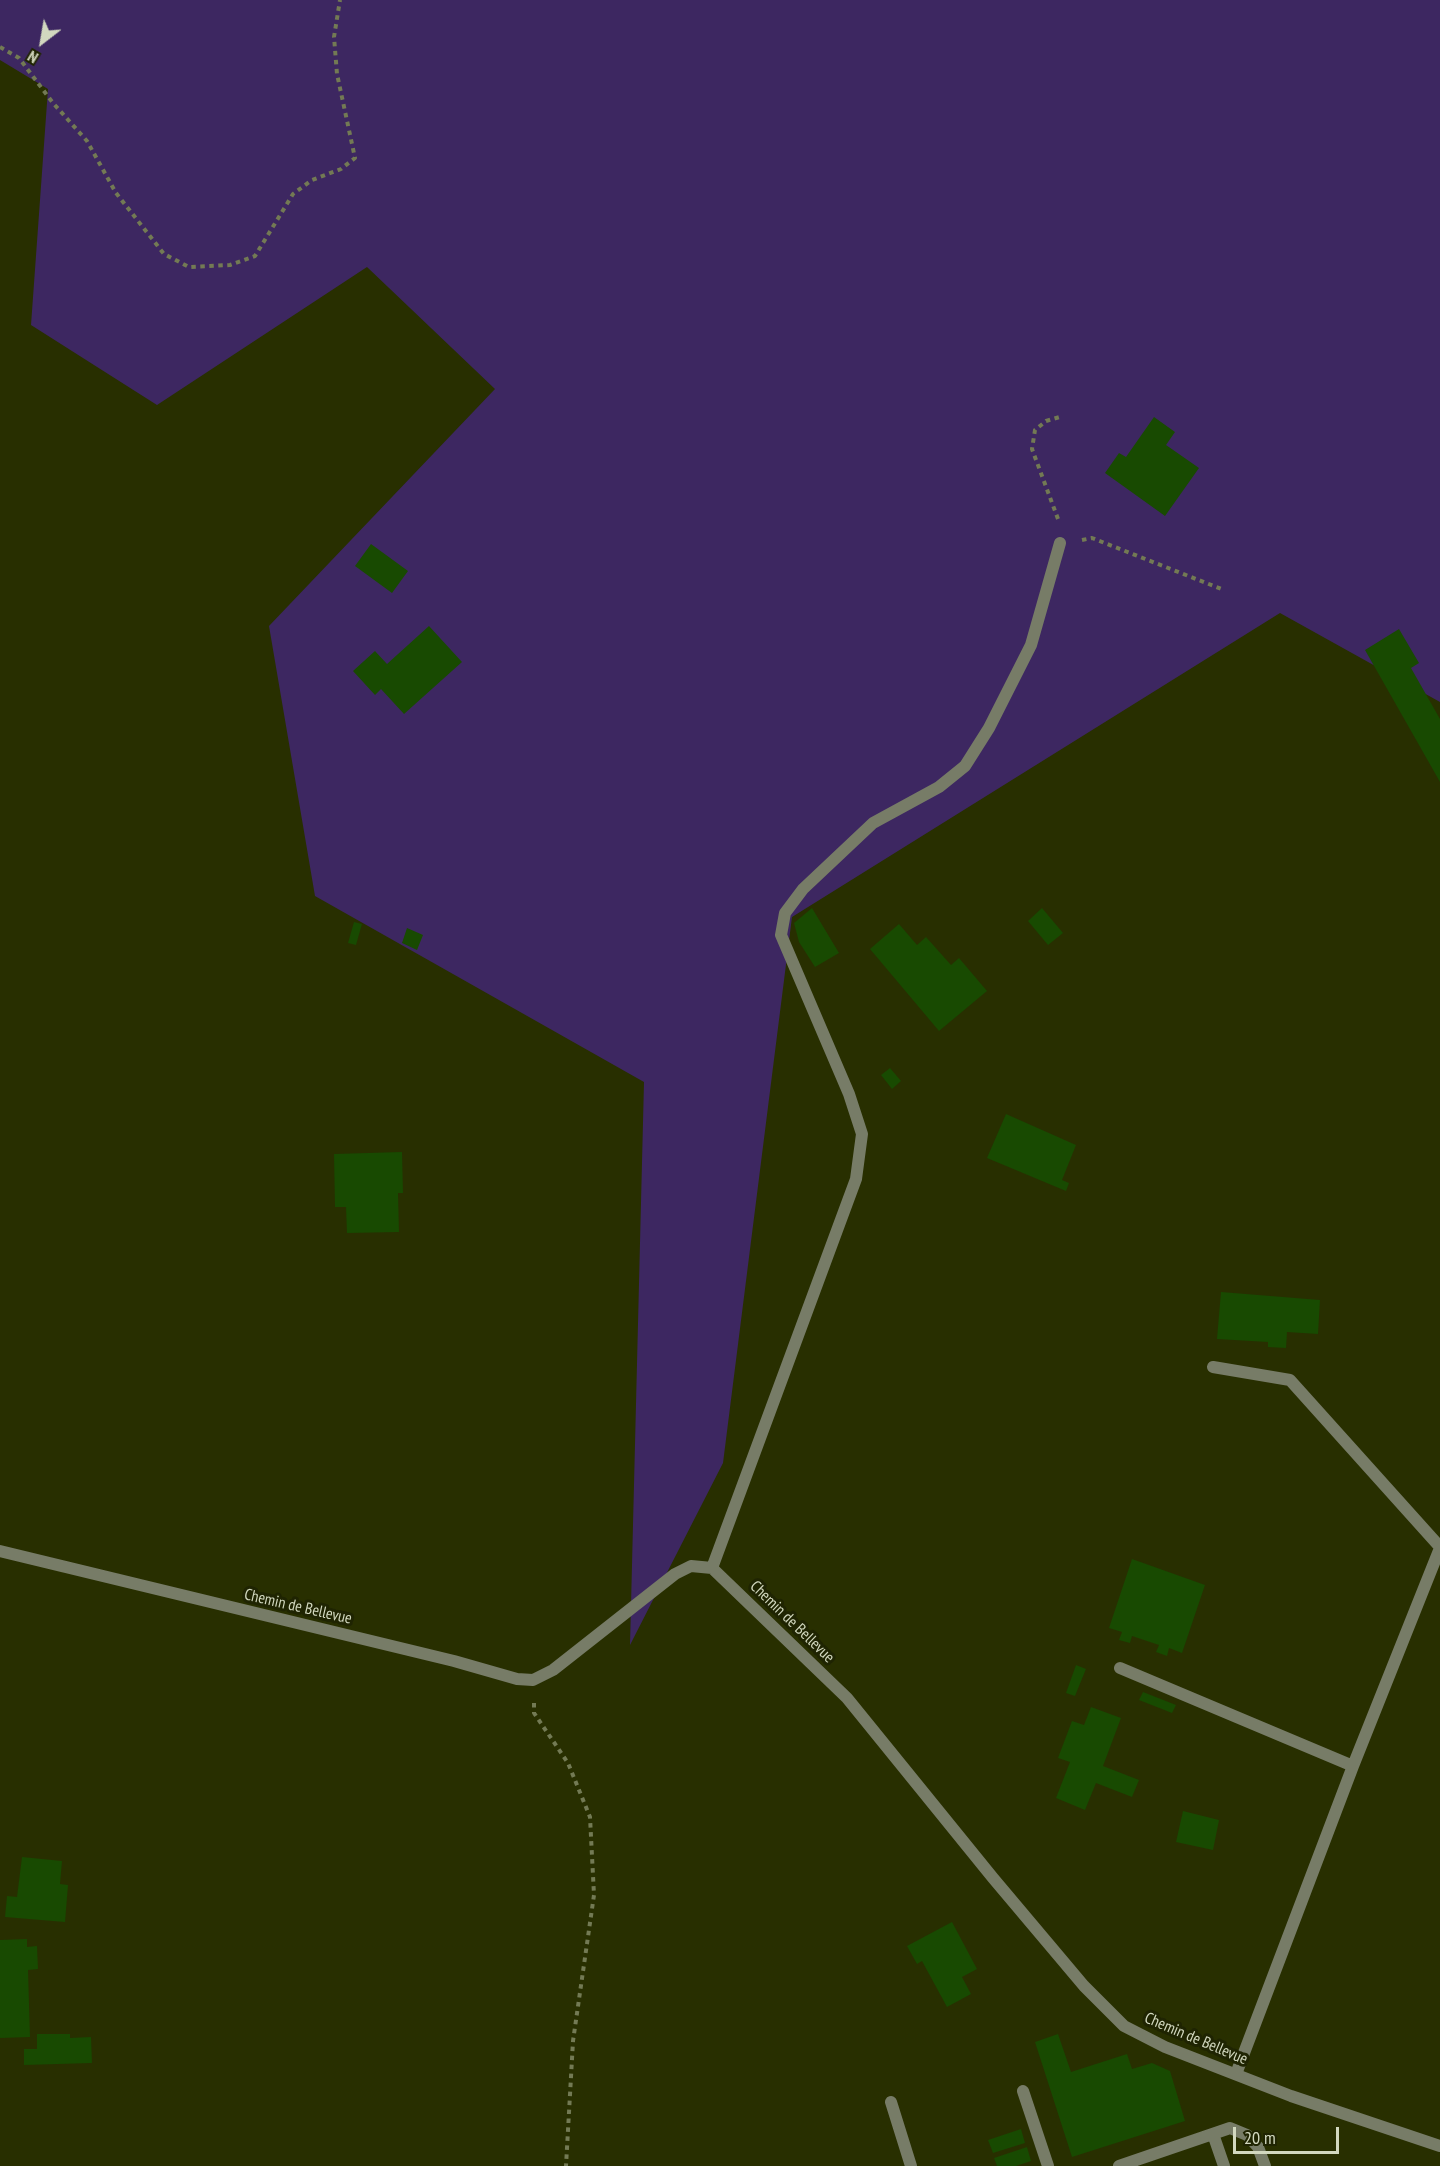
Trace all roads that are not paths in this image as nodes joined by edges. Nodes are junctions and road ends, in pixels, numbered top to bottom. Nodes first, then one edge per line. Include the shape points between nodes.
1 (1060, 543) road end
2 (1213, 1367) dead end
3 (1440, 1548) edge
4 (0, 1551) edge
5 (712, 1568) junction
6 (1120, 1668) dead end
7 (1353, 1766) junction
8 (1236, 2074) junction
9 (1023, 2091) dead end
10 (891, 2102) dead end
11 (1214, 2134) junction
12 (1440, 2146) edge
13 (1141, 2163) edge
14 (911, 2166) edge
15 (1048, 2166) edge
16 (1119, 2166) edge
17 (1224, 2166) edge
18 (1266, 2166) edge

1 - 5 street via 1031,645 989,728 964,766 939,787 873,823 803,889 785,913 781,935 849,1094 862,1134 856,1179
2 - 3 street via 1290,1380
3 - 7 street
4 - 5 street, Chemin de Bellevue via 533,1680 554,1671 675,1574 691,1566
5 - 8 street, Chemin de Bellevue via 847,1698 1084,1986 1124,2026 1165,2047
6 - 7 street
7 - 8 street
8 - 12 street, Chemin de Bellevue
9 - 15 street
10 - 14 street
11 - 13 street
11 - 17 street
11 - 18 street via 1230,2128 1247,2135 1258,2147
13 - 16 street

